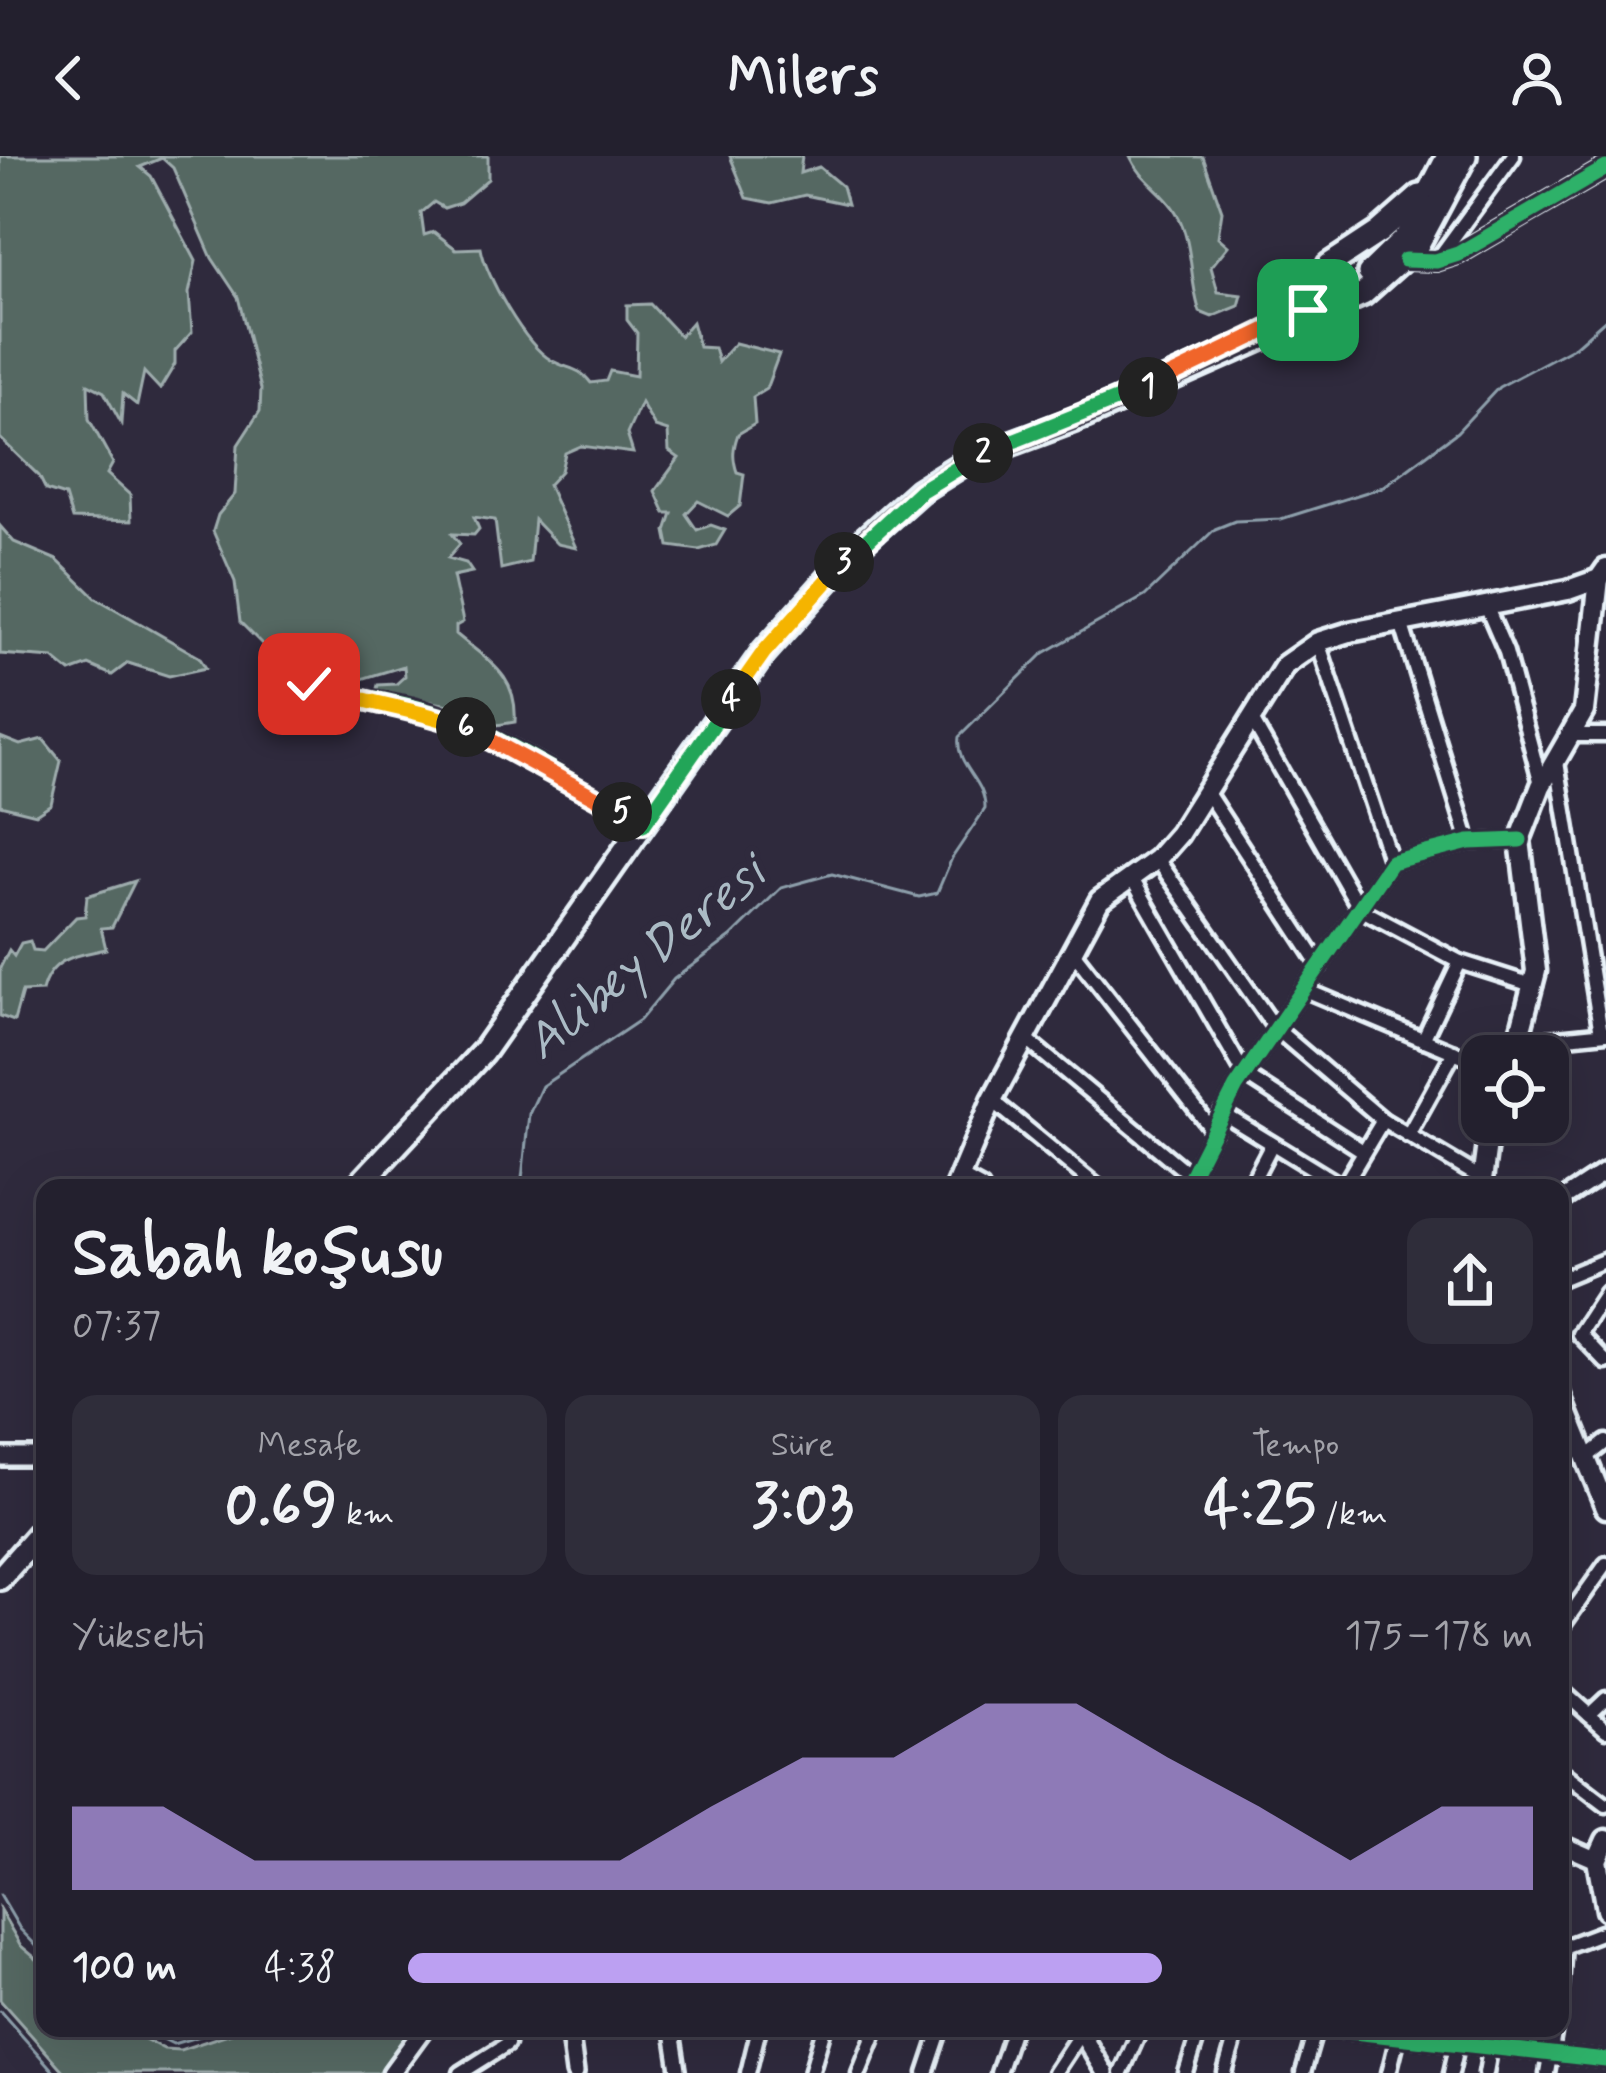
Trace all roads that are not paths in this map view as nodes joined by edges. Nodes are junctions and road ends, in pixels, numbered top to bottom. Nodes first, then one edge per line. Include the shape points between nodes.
1 (1465, 156) edge
2 (1513, 156) edge
3 (1444, 165) edge
4 (1606, 168) edge
5 (1397, 257) junction
6 (1436, 261) junction
7 (1328, 306) junction
8 (1603, 574) edge
9 (1487, 608) junction
10 (1402, 622) junction
11 (1318, 642) junction
12 (309, 684) dead end
13 (1252, 721) junction
14 (1606, 734) edge
15 (1574, 735) junction
16 (1557, 762) junction
17 (1541, 786) junction
18 (1207, 793) junction
19 (643, 825) junction
20 (1520, 840) junction
21 (1469, 842) junction
22 (1156, 859) junction
23 (1390, 862) junction
24 (1131, 877) junction
25 (1360, 909) junction
26 (1072, 952) junction
27 (1460, 962) junction
28 (1321, 966) junction
29 (1535, 986) junction
30 (1303, 989) junction
31 (1275, 1028) junction
32 (1603, 1033) edge
33 (1520, 1035) edge
34 (1569, 1039) edge
35 (1027, 1040) junction
36 (1423, 1040) junction
37 (1454, 1052) junction
38 (1461, 1055) edge
39 (1245, 1075) junction
40 (992, 1100) junction
41 (1222, 1113) junction
42 (1383, 1120) junction
43 (1214, 1132) junction
44 (1408, 1135) junction
45 (1487, 1143) edge
46 (1272, 1144) junction
47 (1363, 1151) junction
48 (1606, 1171) edge
49 (364, 1179) edge
50 (958, 1179) edge
51 (1088, 1179) edge
52 (1185, 1179) edge
53 (1190, 1179) edge
54 (1254, 1179) edge
55 (1331, 1179) edge
56 (1348, 1179) edge
57 (1475, 1179) edge
58 (1482, 1179) edge
59 (1569, 1195) edge
60 (1602, 1267) edge
61 (1569, 1276) edge
62 (1606, 1293) edge
63 (1606, 1362) edge
64 (1569, 1416) edge
65 (1578, 1437) junction
66 (1606, 1442) edge
67 (1569, 1450) edge
68 (1587, 1456) junction
69 (0, 1457) edge
70 (36, 1457) edge
71 (1606, 1508) edge
72 (36, 1537) edge
73 (1606, 1564) edge
74 (0, 1578) edge
75 (1569, 1616) edge
76 (1569, 1697) edge
77 (1606, 1699) edge
78 (1589, 1715) junction
79 (1606, 1730) edge
80 (1569, 1777) edge
81 (1606, 1805) edge
82 (1606, 1840) edge
83 (1569, 1848) edge
84 (1597, 1860) junction
85 (1606, 1910) edge
86 (1606, 1931) edge
87 (1569, 1944) edge
88 (417, 2037) edge
89 (570, 2037) edge
90 (674, 2037) edge
91 (757, 2037) edge
92 (821, 2037) edge
93 (873, 2037) edge
94 (938, 2037) edge
95 (1010, 2037) edge
96 (1076, 2037) edge
97 (1085, 2037) edge
98 (1137, 2037) edge
99 (1197, 2037) edge
100 (1235, 2037) edge
101 (1313, 2037) edge
102 (1398, 2037) edge
103 (1419, 2037) edge
104 (1459, 2037) edge
105 (1493, 2037) edge
106 (1554, 2037) edge
107 (507, 2044) dead end
108 (1458, 2045) junction
109 (1491, 2048) junction
110 (1551, 2054) junction
111 (1606, 2060) edge
112 (391, 2073) edge
113 (461, 2073) edge
114 (574, 2073) edge
115 (679, 2073) edge
116 (748, 2073) edge
117 (811, 2073) edge
118 (859, 2073) edge
119 (926, 2073) edge
120 (998, 2073) edge
121 (1054, 2073) edge
122 (1105, 2073) edge
123 (1121, 2073) edge
124 (1186, 2073) edge
125 (1225, 2073) edge
126 (1303, 2073) edge
127 (1389, 2073) edge
128 (1450, 2073) edge
129 (1486, 2073) edge
130 (1547, 2073) edge

1 - 5 main road via 1418,246
2 - 6 street
3 - 5 main road
3 - 7 main road via 1379,232 1328,265 1321,278
4 - 6 street
5 - 6 street
5 - 7 main road
7 - 19 main road via 972,458 920,491 862,542 764,652
8 - 9 main road
8 - 15 main road via 1590,688
9 - 10 main road
9 - 17 street
10 - 11 main road
10 - 21 street
11 - 13 main road via 1285,665
11 - 23 street
12 - 19 street via 410,706 476,731
13 - 18 main road
13 - 25 street
14 - 15 street
15 - 16 main road
16 - 17 main road
16 - 32 street
17 - 20 main road
18 - 22 main road
18 - 28 street
19 - 49 main road via 483,1052
20 - 21 street
20 - 29 main road
21 - 23 street
22 - 24 main road
22 - 31 street
23 - 25 street
24 - 26 main road via 1100,900
24 - 39 street
25 - 27 street
25 - 28 street
26 - 35 main road
26 - 43 street
27 - 29 street
27 - 36 street
28 - 30 street
29 - 33 main road
30 - 31 street
30 - 36 street
31 - 39 street
31 - 42 street
32 - 34 street
35 - 40 main road
35 - 52 street
36 - 37 street
37 - 38 street
37 - 44 street
39 - 41 street
39 - 47 street
40 - 50 main road
40 - 51 street
41 - 43 street
41 - 46 street
42 - 44 street
42 - 47 street
43 - 53 street
44 - 57 street
45 - 58 main road
46 - 54 street
46 - 55 street
47 - 56 street
48 - 59 street
60 - 61 street
62 - 63 street via 1579,1334
64 - 65 main road
65 - 67 street
65 - 68 main road
66 - 68 street
68 - 71 main road
69 - 70 street
72 - 74 main road
73 - 75 street
76 - 78 street
77 - 78 street
78 - 79 street
80 - 81 street
82 - 84 main road
83 - 84 street
84 - 85 main road
86 - 87 street
88 - 112 street
89 - 114 street
90 - 115 street
91 - 116 street
92 - 117 street
93 - 118 street
94 - 119 street
95 - 120 street
96 - 121 street
97 - 122 street
98 - 123 street
99 - 124 street
100 - 125 street
101 - 126 street
102 - 127 street
103 - 108 street
104 - 108 street
105 - 109 street
106 - 110 street
107 - 113 street
108 - 109 street
108 - 128 street
109 - 110 street
109 - 129 street
110 - 111 street
110 - 130 street

